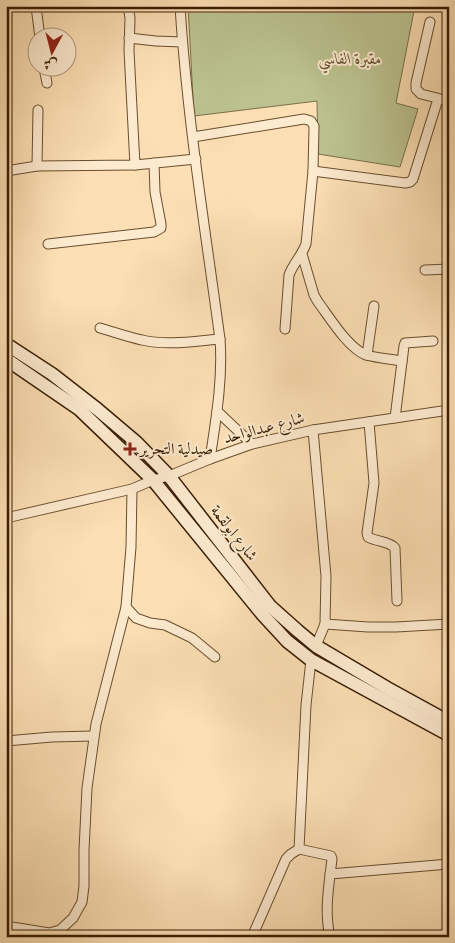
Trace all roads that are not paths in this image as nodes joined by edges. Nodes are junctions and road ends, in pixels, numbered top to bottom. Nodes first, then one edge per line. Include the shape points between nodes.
1 (36, 6) edge
2 (128, 6) edge
3 (180, 6) edge
4 (430, 22) dead end
5 (39, 28) edge
6 (129, 38) junction
7 (182, 42) junction
8 (46, 78) edge
9 (47, 83) dead end
10 (438, 99) junction
11 (449, 101) edge
12 (38, 110) dead end
13 (193, 137) junction
14 (196, 159) junction
15 (154, 163) junction
16 (135, 165) junction
17 (37, 166) junction
18 (6, 170) edge
19 (313, 171) junction
20 (48, 244) dead end
21 (302, 254) junction
22 (449, 269) edge
23 (425, 270) dead end
24 (374, 306) dead end
25 (100, 328) dead end
26 (285, 329) dead end
27 (220, 339) junction
28 (433, 341) dead end
29 (6, 344) edge
30 (367, 355) junction
31 (6, 359) edge
32 (402, 361) junction
33 (449, 410) edge
34 (217, 411) junction
35 (395, 418) junction
36 (369, 422) junction
37 (314, 430) junction
38 (252, 444) junction
39 (210, 459) junction
40 (169, 476) junction
41 (153, 480) junction
42 (132, 489) junction
43 (6, 518) edge
44 (397, 601) dead end
45 (126, 607) junction
46 (325, 624) junction
47 (449, 624) edge
48 (316, 646) junction
49 (215, 657) dead end
50 (311, 660) junction
51 (449, 722) edge
52 (449, 735) edge
53 (94, 736) junction
54 (6, 740) edge
55 (299, 849) junction
56 (449, 864) edge
57 (330, 874) junction
58 (6, 926) edge
59 (252, 937) edge
60 (330, 937) edge

1 - 5 street
2 - 6 street
3 - 7 street
4 - 10 street via 416,89
6 - 7 street
6 - 16 street
7 - 13 street
8 - 9 street
10 - 11 street
10 - 19 street via 410,182
12 - 17 street
13 - 14 street
13 - 19 street via 304,119 314,126
14 - 15 street
14 - 27 street
15 - 16 street
15 - 20 street via 161,228 154,232
16 - 17 street
17 - 18 street
19 - 21 street via 306,244
21 - 26 street via 289,275
21 - 30 street via 318,302 350,345
22 - 23 street
24 - 30 street
25 - 27 street via 156,342
27 - 34 street
28 - 32 street via 405,343
29 - 40 street, شارع ابولقمة via 97,409
30 - 32 street
31 - 41 street, شارع ابولقمة via 79,409
32 - 35 street
33 - 35 street, شارع عبدالواحد
34 - 38 street
34 - 39 street
35 - 36 street, شارع عبدالواحد
36 - 37 street, شارع عبدالواحد
36 - 44 street via 374,483 368,537 392,544 395,548
37 - 38 street, شارع عبدالواحد
37 - 46 street via 326,576
38 - 39 street, شارع عبدالواحد
39 - 40 street, شارع عبدالواحد
40 - 41 street, شارع عبدالواحد
40 - 48 street, شارع ابولقمة via 270,606
41 - 42 street, شارع عبدالواحد
41 - 50 street, شارع ابولقمة via 263,615 287,641
42 - 43 street, شارع عبدالواحد
42 - 45 street
45 - 49 street via 136,618 165,625 192,638
45 - 53 street
46 - 47 street via 396,627
46 - 48 street
48 - 51 street, شارع ابولقمة
50 - 52 street, شارع ابولقمة
50 - 55 street
53 - 54 street
53 - 58 street via 87,788 82,902 73,918 60,930 49,933
55 - 57 street via 331,856
55 - 59 street via 286,859
56 - 57 street
57 - 60 street via 327,918

